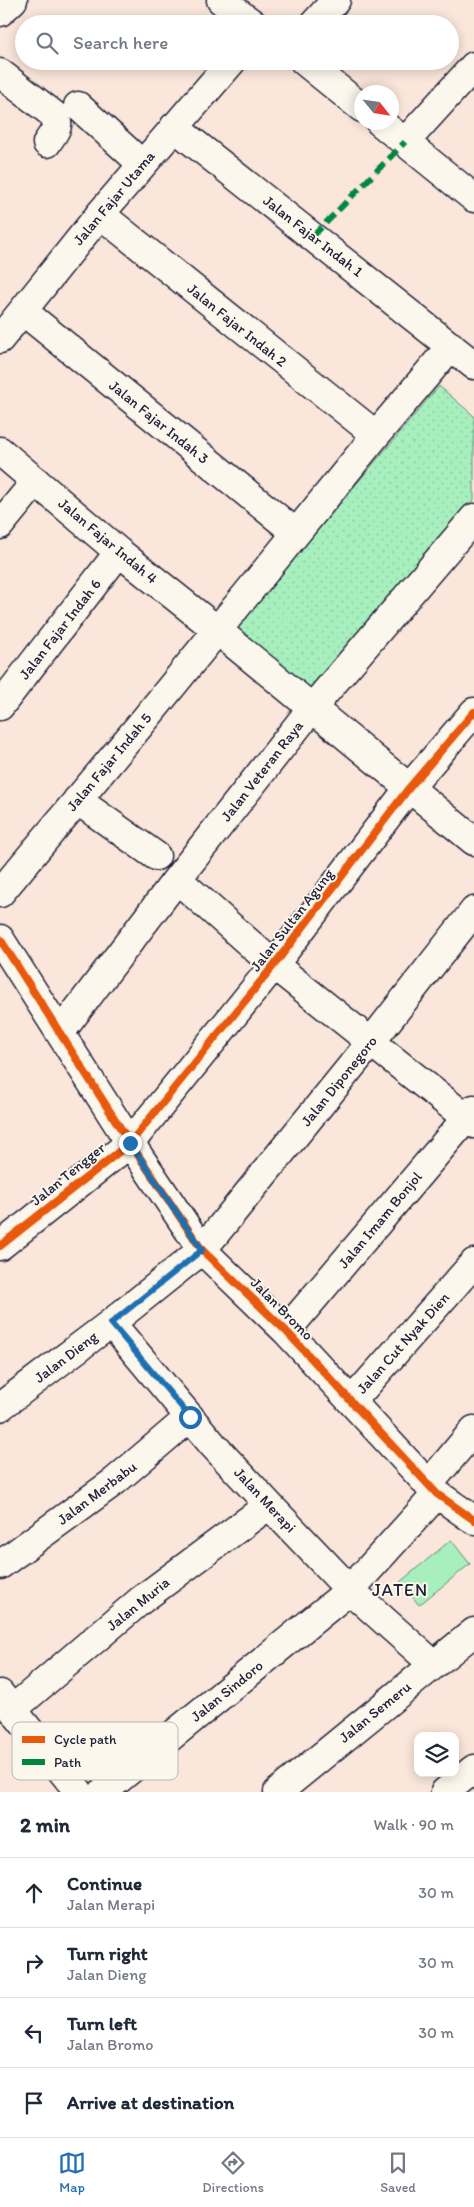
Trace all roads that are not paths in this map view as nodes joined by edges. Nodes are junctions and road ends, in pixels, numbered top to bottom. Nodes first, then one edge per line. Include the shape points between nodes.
1 (13, 0) edge
2 (221, 0) edge
3 (336, 0) edge
4 (0, 12) edge
5 (241, 15) edge
6 (322, 15) edge
7 (474, 66) edge
8 (224, 70) edge
9 (315, 70) edge
10 (0, 73) edge
11 (354, 102) edge
12 (78, 106) dead end
13 (174, 127) junction
14 (390, 130) edge
15 (404, 142) junction
16 (47, 143) dead end
17 (142, 164) junction
18 (474, 198) edge
19 (100, 214) junction
20 (23, 311) junction
21 (0, 339) edge
22 (451, 346) junction
23 (474, 365) edge
24 (376, 435) junction
25 (0, 451) edge
26 (36, 481) junction
27 (474, 518) edge
28 (0, 525) edge
29 (296, 533) junction
30 (119, 552) junction
31 (217, 630) junction
32 (0, 706) edge
33 (312, 708) junction
34 (474, 712) edge
35 (409, 788) junction
36 (77, 800) junction
37 (474, 841) edge
38 (156, 856) dead end
39 (177, 879) junction
40 (0, 893) edge
41 (474, 911) edge
42 (0, 939) edge
43 (274, 966) junction
44 (60, 1033) junction
45 (371, 1042) junction
46 (472, 1117) edge
47 (130, 1143) junction
48 (0, 1246) edge
49 (202, 1250) junction
50 (474, 1263) edge
51 (111, 1323) junction
52 (286, 1331) junction
53 (352, 1401) junction
54 (0, 1407) edge
55 (190, 1417) junction
56 (474, 1430) edge
57 (432, 1489) junction
58 (269, 1505) junction
59 (474, 1520) edge
60 (0, 1565) edge
61 (350, 1590) junction
62 (474, 1632) edge
63 (433, 1664) junction
64 (6, 1702) edge
65 (22, 1722) edge
66 (178, 1731) edge
67 (474, 1769) edge
68 (68, 1780) edge
69 (118, 1780) edge
70 (78, 1792) edge
71 (103, 1792) edge
72 (278, 1792) edge
73 (445, 1792) edge

1 - 4 street
2 - 5 street
3 - 6 street
7 - 15 street
8 - 13 street, Jalan Fajar Utama
9 - 11 street
10 - 16 street via 58,120 59,125
12 - 17 street
13 - 17 street, Jalan Fajar Utama
13 - 22 street, Jalan Fajar Indah 1
14 - 15 street
15 - 18 street
17 - 19 street, Jalan Fajar Utama
19 - 20 street, Jalan Fajar Utama
19 - 24 street, Jalan Fajar Indah 2
20 - 21 street, Jalan Fajar Utama
20 - 29 street, Jalan Fajar Indah 3
22 - 23 street, Jalan Fajar Indah 1
22 - 24 street, Jalan Fajar Indah 5
24 - 29 street, Jalan Fajar Indah 5
25 - 26 street, Jalan Fajar Indah 4
26 - 28 street
26 - 30 street, Jalan Fajar Indah 4
27 - 33 street, Jalan Veteran Raya
29 - 31 street, Jalan Fajar Indah 5
30 - 31 street, Jalan Fajar Indah 4
30 - 32 street, Jalan Fajar Indah 6
31 - 33 street, Jalan Fajar Indah 4
31 - 36 street, Jalan Fajar Indah 5
33 - 35 street, Jalan Fajar Indah 4
33 - 39 street, Jalan Veteran Raya
34 - 35 street, Jalan Sultan Agung
35 - 37 street, Jalan Fajar Indah 4
35 - 43 street, Jalan Sultan Agung
36 - 38 street
36 - 40 street, Jalan Fajar Indah 5
39 - 43 street
39 - 44 street, Jalan Veteran Raya
41 - 45 street, Jalan Diponegoro
42 - 44 street, Jalan Bromo
43 - 45 street
43 - 47 street, Jalan Sultan Agung
44 - 47 street, Jalan Bromo
45 - 46 street
45 - 49 street, Jalan Diponegoro
46 - 52 street, Jalan Imam Bonjol
47 - 48 street, Jalan Tengger
47 - 49 street, Jalan Bromo
49 - 51 street, Jalan Dieng
49 - 52 street, Jalan Bromo
50 - 53 street, Jalan Cut Nyak Dien
51 - 54 street, Jalan Dieng
51 - 55 street, Jalan Merapi
52 - 53 street, Jalan Bromo
53 - 57 street, Jalan Bromo
55 - 58 street, Jalan Merapi
55 - 60 street, Jalan Merbabu via 115,1481
56 - 57 street, Jalan Sindoro
57 - 59 street, Jalan Bromo
57 - 61 street, Jalan Sindoro
58 - 61 street, Jalan Merapi
58 - 64 street, Jalan Muria
61 - 63 street, Jalan Merapi
61 - 66 street, Jalan Sindoro
62 - 63 street, Jalan Semeru
63 - 72 street, Jalan Semeru
64 - 65 street
67 - 73 street
68 - 70 street
69 - 71 street, Jalan Sindoro

